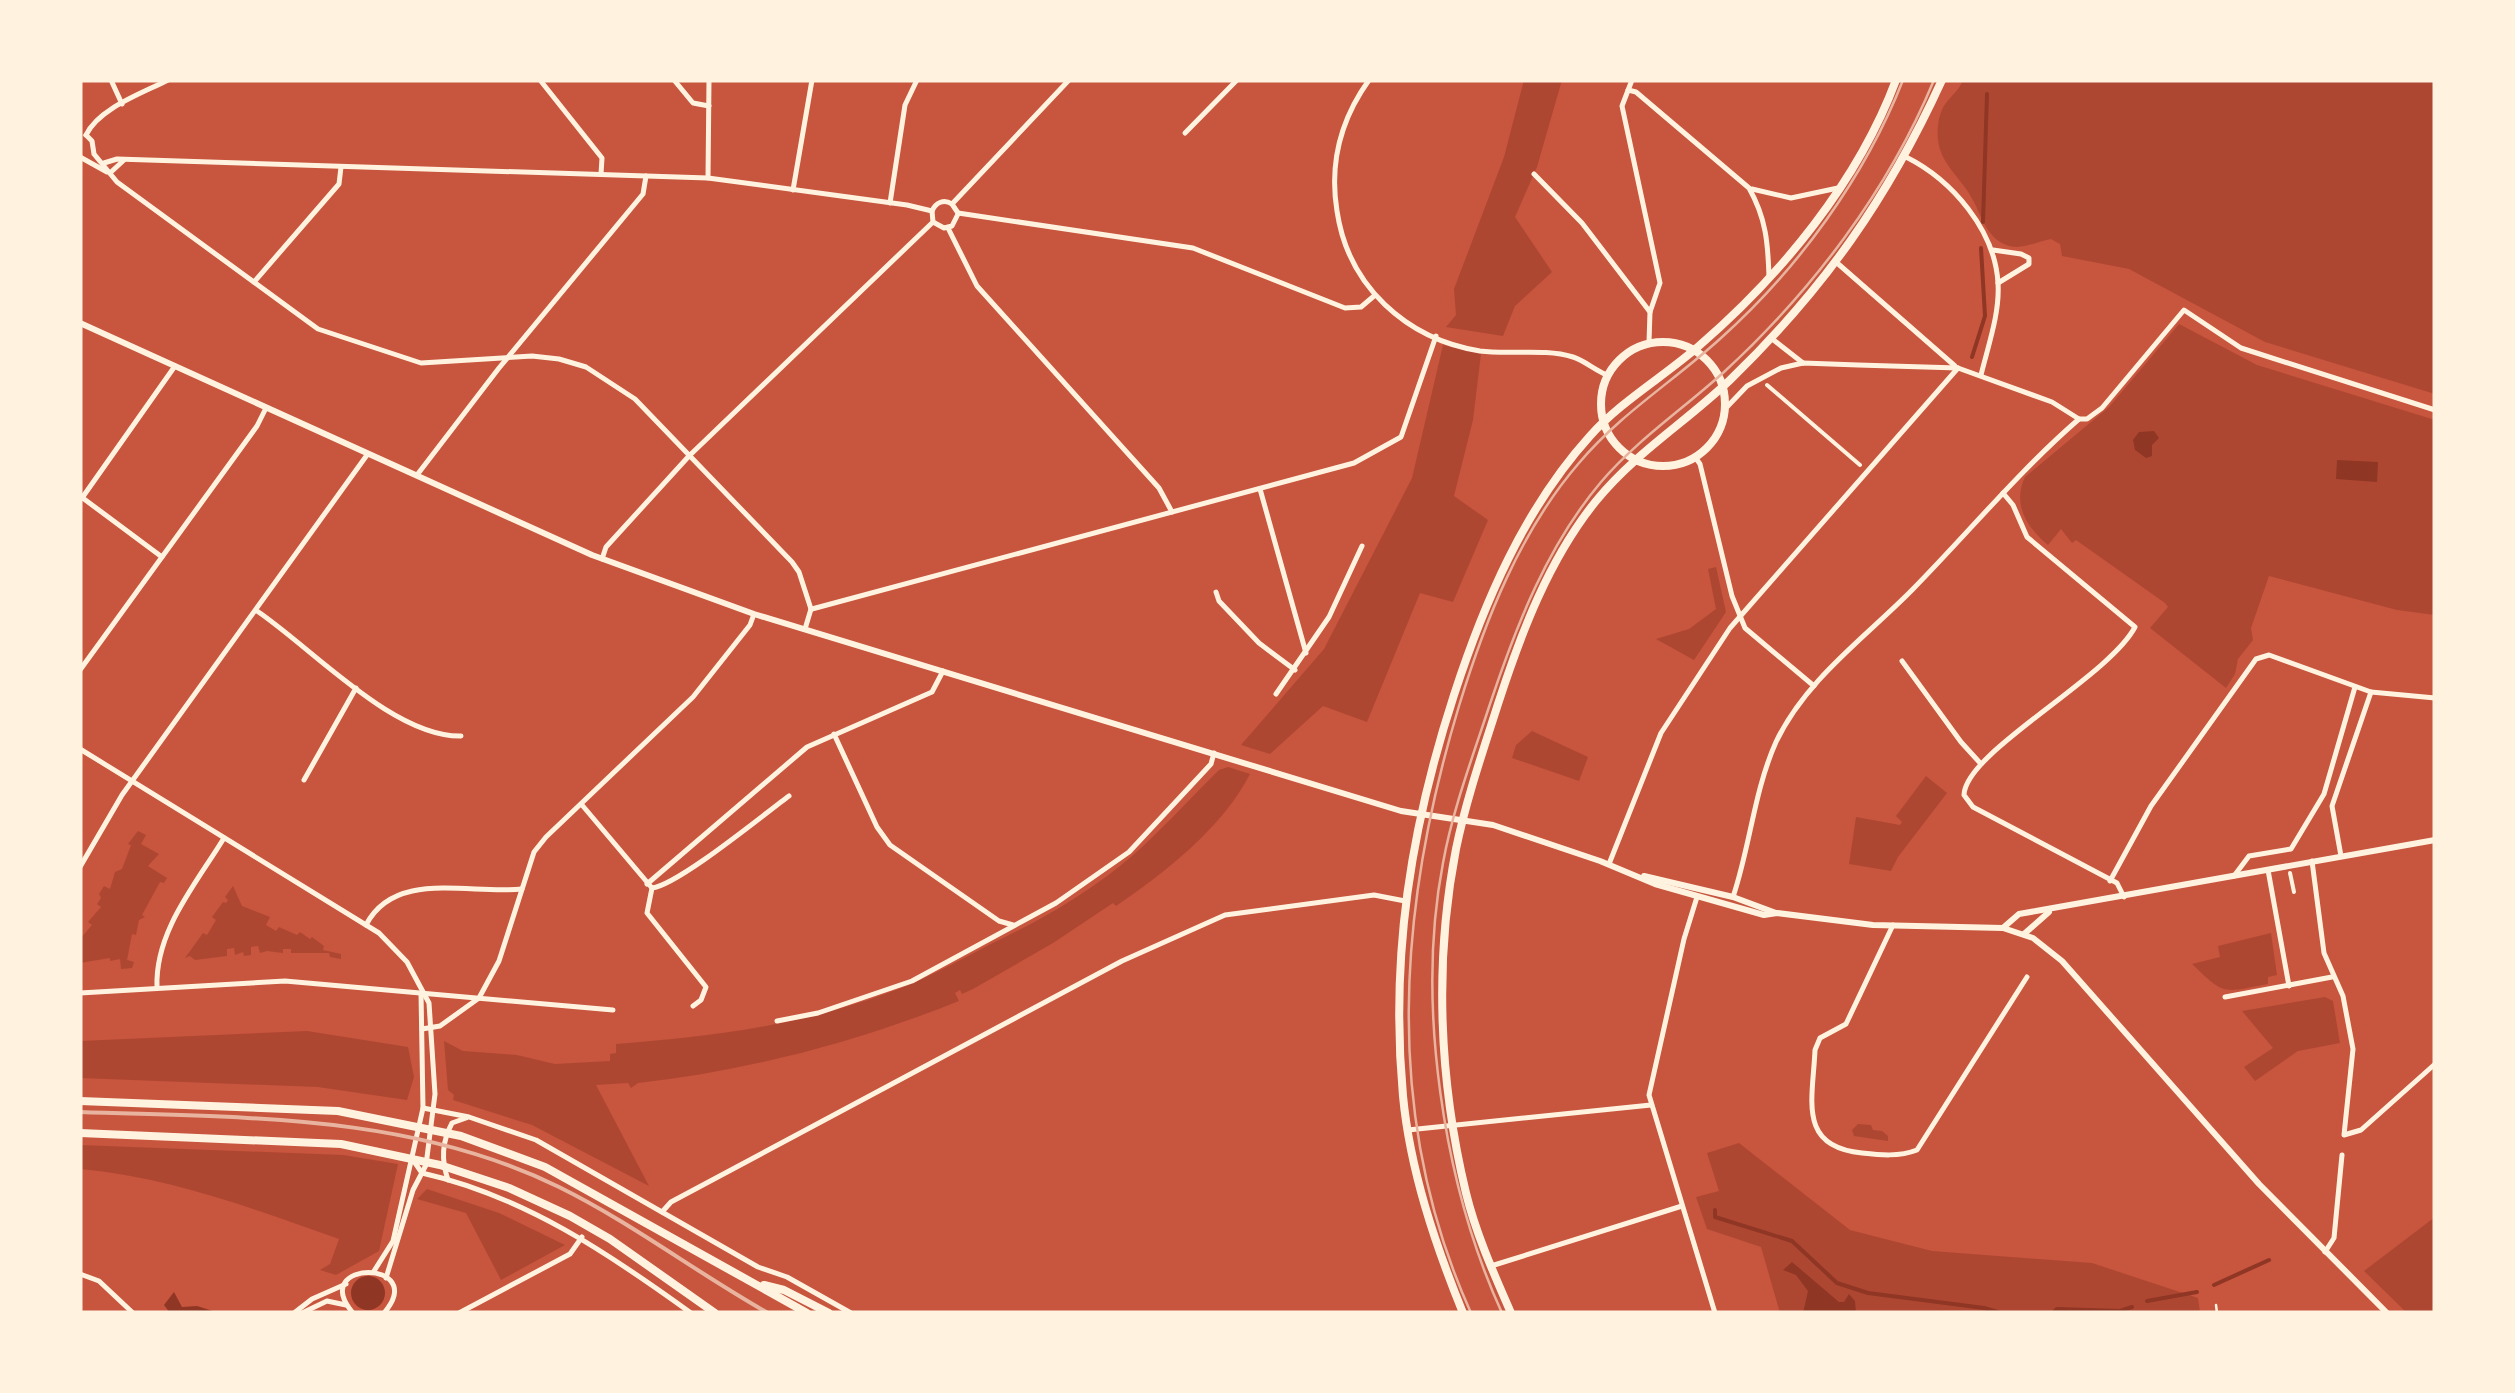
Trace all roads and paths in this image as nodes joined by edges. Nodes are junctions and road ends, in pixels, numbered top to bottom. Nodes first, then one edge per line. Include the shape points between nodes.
1 (111, 80) edge
2 (168, 80) edge
3 (540, 80) edge
4 (674, 80) edge
5 (709, 80) edge
6 (812, 80) edge
7 (918, 80) edge
8 (1069, 80) edge
9 (1236, 80) edge
10 (1369, 80) edge
11 (1632, 80) edge
12 (1896, 80) edge
13 (1942, 80) edge
14 (1628, 90) junction
15 (122, 104) junction
16 (708, 106) junction
17 (1185, 133) dead end
18 (83, 134) edge
19 (92, 150) junction
20 (1906, 156) junction
21 (80, 157) edge
22 (124, 160) junction
23 (103, 164) junction
24 (341, 167) junction
25 (110, 173) junction
26 (602, 174) junction
27 (1534, 174) dead end
28 (646, 176) junction
29 (708, 178) junction
30 (1749, 188) junction
31 (1838, 188) junction
32 (793, 190) junction
33 (890, 204) junction
34 (952, 204) junction
35 (932, 211) junction
36 (958, 213) junction
37 (933, 222) junction
38 (948, 228) junction
39 (1992, 250) junction
40 (1836, 262) junction
41 (1769, 277) junction
42 (254, 282) junction
43 (1998, 283) junction
44 (1374, 296) junction
45 (1650, 312) junction
46 (80, 323) edge
47 (1436, 336) junction
48 (1771, 338) junction
49 (1649, 342) junction
50 (1694, 350) junction
51 (510, 357) junction
52 (1803, 363) junction
53 (175, 366) junction
54 (1958, 368) junction
55 (1606, 375) junction
56 (1980, 376) junction
57 (1767, 385) dead end
58 (1723, 386) junction
59 (266, 408) junction
60 (1725, 409) junction
61 (2435, 410) edge
62 (2079, 419) junction
63 (1603, 423) junction
64 (368, 455) junction
65 (690, 456) junction
66 (1696, 457) junction
67 (1635, 460) junction
68 (1860, 465) dead end
69 (416, 478) junction
70 (1260, 489) junction
71 (2002, 493) junction
72 (81, 497) edge
73 (1172, 512) junction
74 (1362, 546) dead end
75 (162, 557) junction
76 (602, 559) junction
77 (1216, 592) dead end
78 (811, 609) junction
79 (257, 611) junction
80 (754, 614) junction
81 (1740, 617) junction
82 (805, 629) junction
83 (1306, 652) junction
84 (1902, 662) dead end
85 (80, 670) edge
86 (1294, 670) junction
87 (943, 671) junction
88 (1814, 686) junction
89 (2356, 687) junction
90 (356, 688) junction
91 (2371, 692) junction
92 (1276, 694) dead end
93 (2435, 698) edge
94 (834, 734) junction
95 (461, 736) dead end
96 (80, 749) edge
97 (1214, 753) junction
98 (1982, 764) junction
99 (304, 780) dead end
100 (132, 782) junction
101 (790, 796) dead end
102 (2318, 801) junction
103 (582, 805) junction
104 (2332, 806) junction
105 (1419, 813) junction
106 (1464, 820) junction
107 (224, 838) junction
108 (2435, 840) edge
109 (2291, 849) junction
110 (2341, 856) junction
111 (2312, 862) junction
112 (1609, 864) junction
113 (2294, 865) junction
114 (80, 867) edge
115 (2268, 870) junction
116 (2290, 873) dead end
117 (1634, 874) junction
118 (2234, 876) junction
119 (2110, 881) junction
120 (649, 886) junction
121 (1700, 888) junction
122 (522, 889) junction
123 (2294, 892) dead end
124 (1733, 897) junction
125 (2124, 897) junction
126 (1697, 898) junction
127 (1405, 901) junction
128 (2061, 908) junction
129 (1777, 913) junction
130 (366, 925) junction
131 (1017, 925) junction
132 (1893, 925) junction
133 (2003, 928) junction
134 (2024, 934) junction
135 (2027, 977) dead end
136 (2332, 977) junction
137 (2289, 986) junction
138 (157, 987) junction
139 (421, 991) junction
140 (80, 992) edge
141 (2225, 997) dead end
142 (480, 998) junction
143 (693, 1006) dead end
144 (614, 1010) dead end
145 (778, 1021) dead end
146 (436, 1027) junction
147 (422, 1030) junction
148 (2435, 1064) edge
149 (80, 1100) edge
150 (1650, 1105) junction
151 (423, 1108) junction
152 (435, 1110) junction
153 (469, 1117) junction
154 (1454, 1124) junction
155 (1408, 1130) junction
156 (80, 1133) edge
157 (2342, 1155) dead end
158 (412, 1159) junction
159 (422, 1174) junction
160 (448, 1180) junction
161 (1682, 1206) junction
162 (662, 1212) junction
163 (582, 1238) junction
164 (2325, 1252) junction
165 (1491, 1266) junction
166 (374, 1270) junction
167 (80, 1274) edge
168 (386, 1278) junction
169 (755, 1282) junction
170 (346, 1284) junction
171 (346, 1305) junction
172 (2216, 1305) dead end
173 (133, 1313) edge
174 (294, 1313) edge
175 (302, 1313) edge
176 (353, 1313) edge
177 (384, 1313) edge
178 (459, 1313) edge
179 (692, 1313) edge
180 (715, 1313) edge
181 (808, 1313) edge
182 (829, 1313) edge
183 (851, 1313) edge
184 (1463, 1313) edge
185 (1511, 1313) edge
186 (1715, 1313) edge
187 (2218, 1313) edge
188 (2388, 1313) edge

1 - 15 street
2 - 15 street
3 - 26 street via 602,158
4 - 16 street via 694,103
5 - 16 street
6 - 32 street
7 - 33 street via 905,105
8 - 34 street
9 - 17 street
10 - 44 street via 1344,121 1334,196 1344,238
11 - 14 street
12 - 31 main road
13 - 20 main road
14 - 30 street
14 - 45 street via 1622,106 1660,283
15 - 18 street
16 - 29 street
18 - 19 street
19 - 21 street
19 - 23 street
20 - 39 street via 1950,188
20 - 40 main road
21 - 25 street
22 - 23 street
22 - 24 street
22 - 25 street
23 - 25 street
24 - 26 street
24 - 42 street via 339,184
25 - 42 street
26 - 28 street
27 - 45 street via 1582,223
28 - 29 street
28 - 51 street via 643,194
29 - 32 street
30 - 31 street via 1791,198
30 - 41 street via 1767,230
31 - 41 main road
32 - 33 street
33 - 35 street
34 - 35 street via 940,202
34 - 36 street
35 - 37 street
36 - 38 street
36 - 44 street via 1193,248 1345,308 1361,307
37 - 38 street
37 - 65 street
38 - 73 street via 978,286 1159,488
39 - 43 street
39 - 43 street via 2028,258 2029,264
40 - 48 main road
40 - 54 street
41 - 50 main road
42 - 51 street via 318,328 421,363
43 - 56 street
44 - 47 street via 1407,325
45 - 49 street
46 - 53 main road
47 - 55 street via 1479,350 1569,356
47 - 70 street via 1401,437 1354,464
48 - 52 street
48 - 58 main road
49 - 50 main road
49 - 55 main road via 1624,354
50 - 58 main road
50 - 63 main road
51 - 65 street via 586,367 634,399
51 - 69 street
52 - 54 street
52 - 60 street via 1757,379
53 - 59 main road
53 - 72 street
54 - 56 street
54 - 81 street
55 - 63 main road
56 - 62 street
57 - 68 street
58 - 60 main road
58 - 67 main road
59 - 64 main road
59 - 75 street
60 - 66 main road via 1716,436
61 - 62 street via 2241,348 2184,310 2102,408
62 - 71 street
63 - 67 main road via 1614,444
63 - 105 main road via 1563,470 1508,559 1473,636
64 - 69 main road
64 - 79 street
65 - 76 street
65 - 78 street via 792,562
66 - 67 main road via 1665,466
66 - 81 street
67 - 106 main road via 1585,515 1546,581 1513,658
69 - 76 main road
70 - 73 street
70 - 83 street
71 - 88 street
71 - 98 street via 2027,537 2135,627 2087,680
72 - 75 street
73 - 78 street
74 - 83 street
75 - 85 street
76 - 80 main road
77 - 86 street via 1259,643
78 - 82 street
79 - 90 street
79 - 100 street
80 - 82 main road
80 - 103 street via 693,697
81 - 88 street
81 - 112 street via 1661,733
82 - 87 main road
83 - 86 street
84 - 98 street
86 - 92 street
87 - 94 street via 932,692
87 - 97 main road
88 - 124 street via 1777,742
89 - 91 street
89 - 102 street
89 - 119 street via 2269,655 2256,659 2151,806
90 - 95 street via 385,710 444,737
90 - 99 street
91 - 93 street
91 - 104 street
94 - 120 street via 777,771
94 - 131 street via 890,844 999,921
96 - 100 street
97 - 105 main road
97 - 131 street via 1128,852
98 - 119 street via 1964,788 1973,807
100 - 107 street
100 - 114 street
101 - 120 street via 688,871 666,885
102 - 104 street
102 - 109 street
103 - 120 street
103 - 122 street via 534,852
104 - 110 street
105 - 106 main road
105 - 127 main road
106 - 112 main road
106 - 154 main road via 1444,953 1443,1022
107 - 130 street
107 - 138 street via 162,944
108 - 110 main road
109 - 113 street
109 - 118 street via 2249,856
110 - 111 main road
111 - 113 main road
111 - 136 street
112 - 117 main road
113 - 115 main road
115 - 118 main road
115 - 137 street
116 - 123 street
117 - 121 main road
117 - 126 main road
118 - 125 main road
119 - 125 street
120 - 143 street via 647,913 706,988
121 - 124 main road
121 - 126 street
122 - 130 street via 418,890 378,906
122 - 142 street
124 - 129 main road
125 - 128 main road
126 - 129 main road
126 - 150 street
127 - 155 main road via 1400,998
127 - 162 street via 1374,895 1224,915 1122,961
128 - 133 main road via 2019,914
128 - 134 main road via 2042,915
129 - 132 main road
130 - 139 street via 402,956
131 - 145 street via 912,981
132 - 133 main road
132 - 135 street via 1846,1024 1820,1038 1815,1050 1815,1129 1842,1151 1917,1150
133 - 134 main road
134 - 164 main road via 2062,961
136 - 137 street
136 - 148 street via 2343,996 2353,1049 2344,1135 2362,1130
137 - 141 street
138 - 139 street via 285,981
138 - 140 street
139 - 142 street
139 - 146 street
139 - 147 street
142 - 144 street
142 - 146 street
146 - 147 street
146 - 152 street
147 - 151 street
149 - 169 main road via 338,1111 429,1128 510,1151
150 - 154 street
150 - 161 street
151 - 152 street
151 - 158 street
152 - 153 street
152 - 159 street
153 - 160 street via 452,1123 445,1136
153 - 162 street via 536,1140
154 - 155 street
154 - 165 main road via 1466,1194
155 - 184 main road via 1440,1256
156 - 180 main road via 342,1144 440,1165 570,1216
157 - 164 street via 2334,1238
158 - 159 street
158 - 166 street via 393,1241
159 - 160 street
159 - 168 street
160 - 163 street
161 - 165 street
161 - 186 street
162 - 183 street
163 - 178 street via 570,1254
163 - 179 street
164 - 188 main road
165 - 185 main road
166 - 168 street
166 - 170 street via 358,1272
167 - 173 street via 99,1281
168 - 177 street via 393,1297
169 - 181 main road
169 - 182 main road
170 - 171 street
170 - 174 street
171 - 175 street via 327,1301
171 - 176 street
172 - 187 lane

